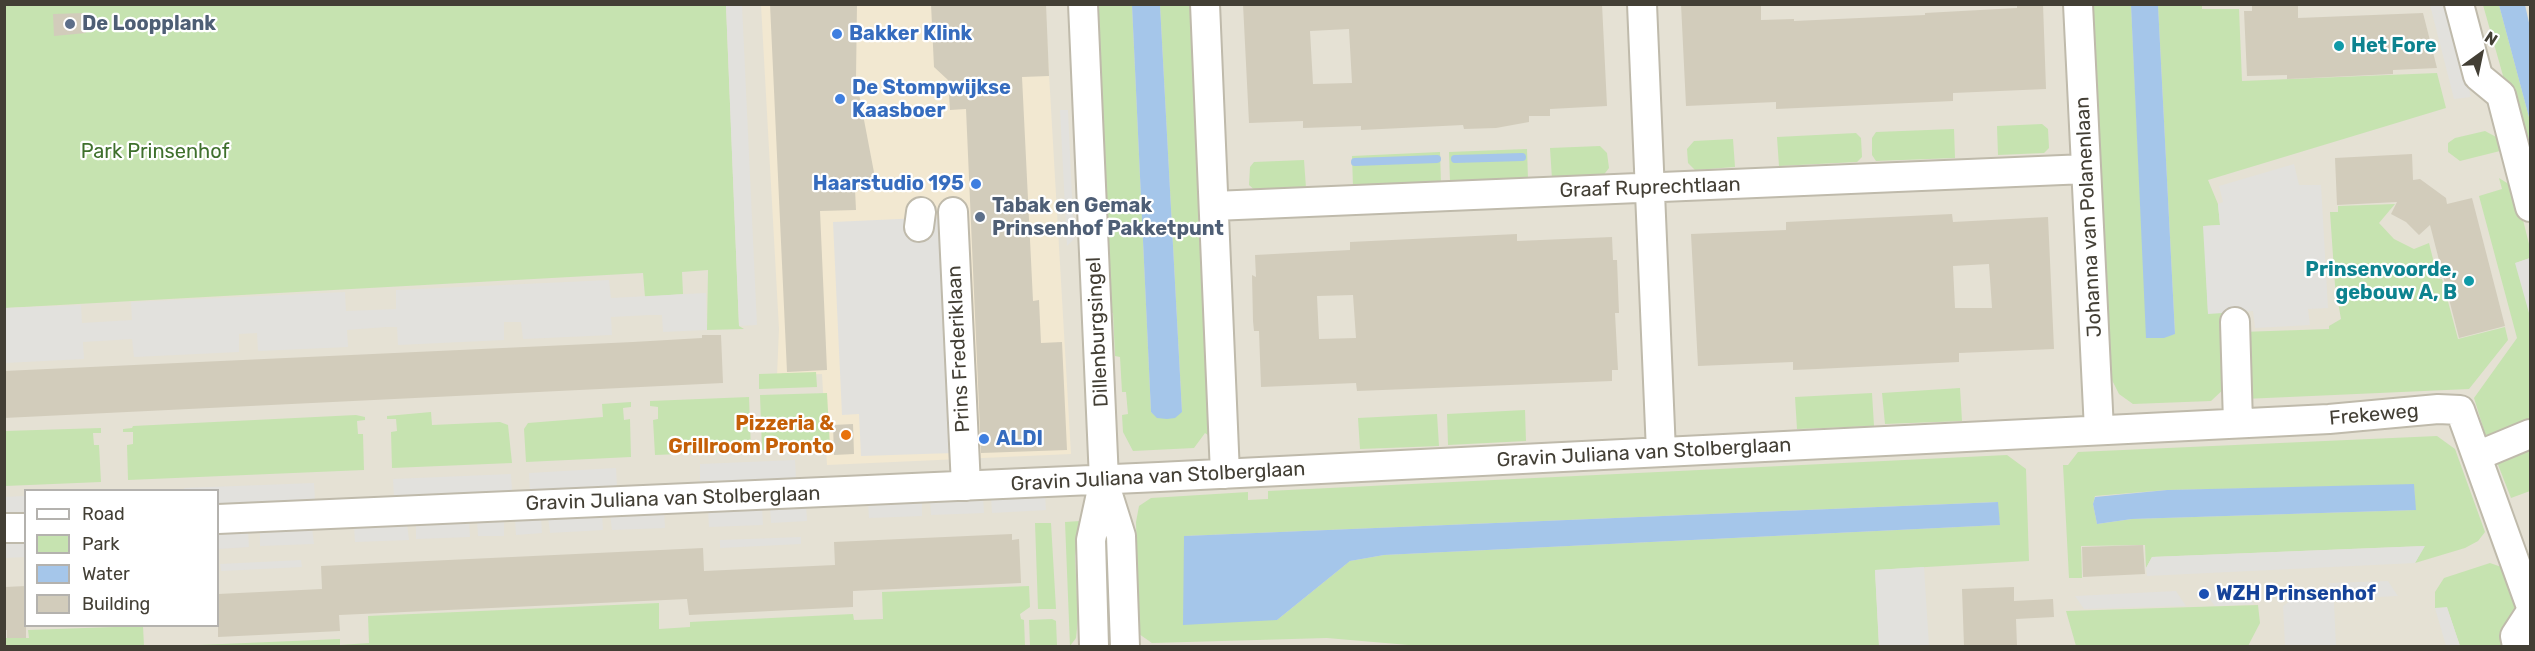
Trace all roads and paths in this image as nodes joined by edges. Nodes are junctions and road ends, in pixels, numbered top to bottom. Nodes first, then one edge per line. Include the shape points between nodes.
1 (1083, 4) edge
2 (1206, 4) edge
3 (1642, 4) edge
4 (2078, 4) edge
5 (2459, 4) edge
6 (2086, 169) junction
7 (1650, 188) junction
8 (1214, 206) junction
9 (2530, 207) edge
10 (953, 212) dead end
11 (2235, 322) dead end
12 (2238, 423) junction
13 (2099, 430) junction
14 (2530, 434) edge
15 (1661, 452) junction
16 (2477, 456) junction
17 (1225, 474) junction
18 (1104, 480) junction
19 (966, 486) junction
20 (219, 519) edge
21 (4, 528) edge
22 (24, 528) edge
23 (2530, 604) edge
24 (2530, 613) edge
25 (1095, 646) edge
26 (1125, 646) edge
27 (2517, 646) edge

1 - 18 street, Dillenburgsingel
2 - 8 street
3 - 7 street
4 - 6 street, Johanna van Polanenlaan
5 - 9 street via 2478,76 2501,95
6 - 7 street, Graaf Ruprechtlaan
6 - 13 street, Johanna van Polanenlaan
7 - 8 street, Graaf Ruprechtlaan
7 - 15 street
8 - 17 street
10 - 19 street, Prins Frederiklaan
11 - 12 street
12 - 13 street, Frekeweg
12 - 16 street, Frekeweg via 2460,410
13 - 15 street, Gravin Juliana van Stolberglaan
14 - 16 street
15 - 17 street, Gravin Juliana van Stolberglaan
16 - 23 street, Frekeweg
17 - 18 street, Gravin Juliana van Stolberglaan
18 - 19 street, Gravin Juliana van Stolberglaan
18 - 25 street, Dillenburgsingel via 1091,540
18 - 26 street, Dillenburgsingel via 1121,536
19 - 20 street, Gravin Juliana van Stolberglaan
21 - 22 street
24 - 27 street via 2515,636

